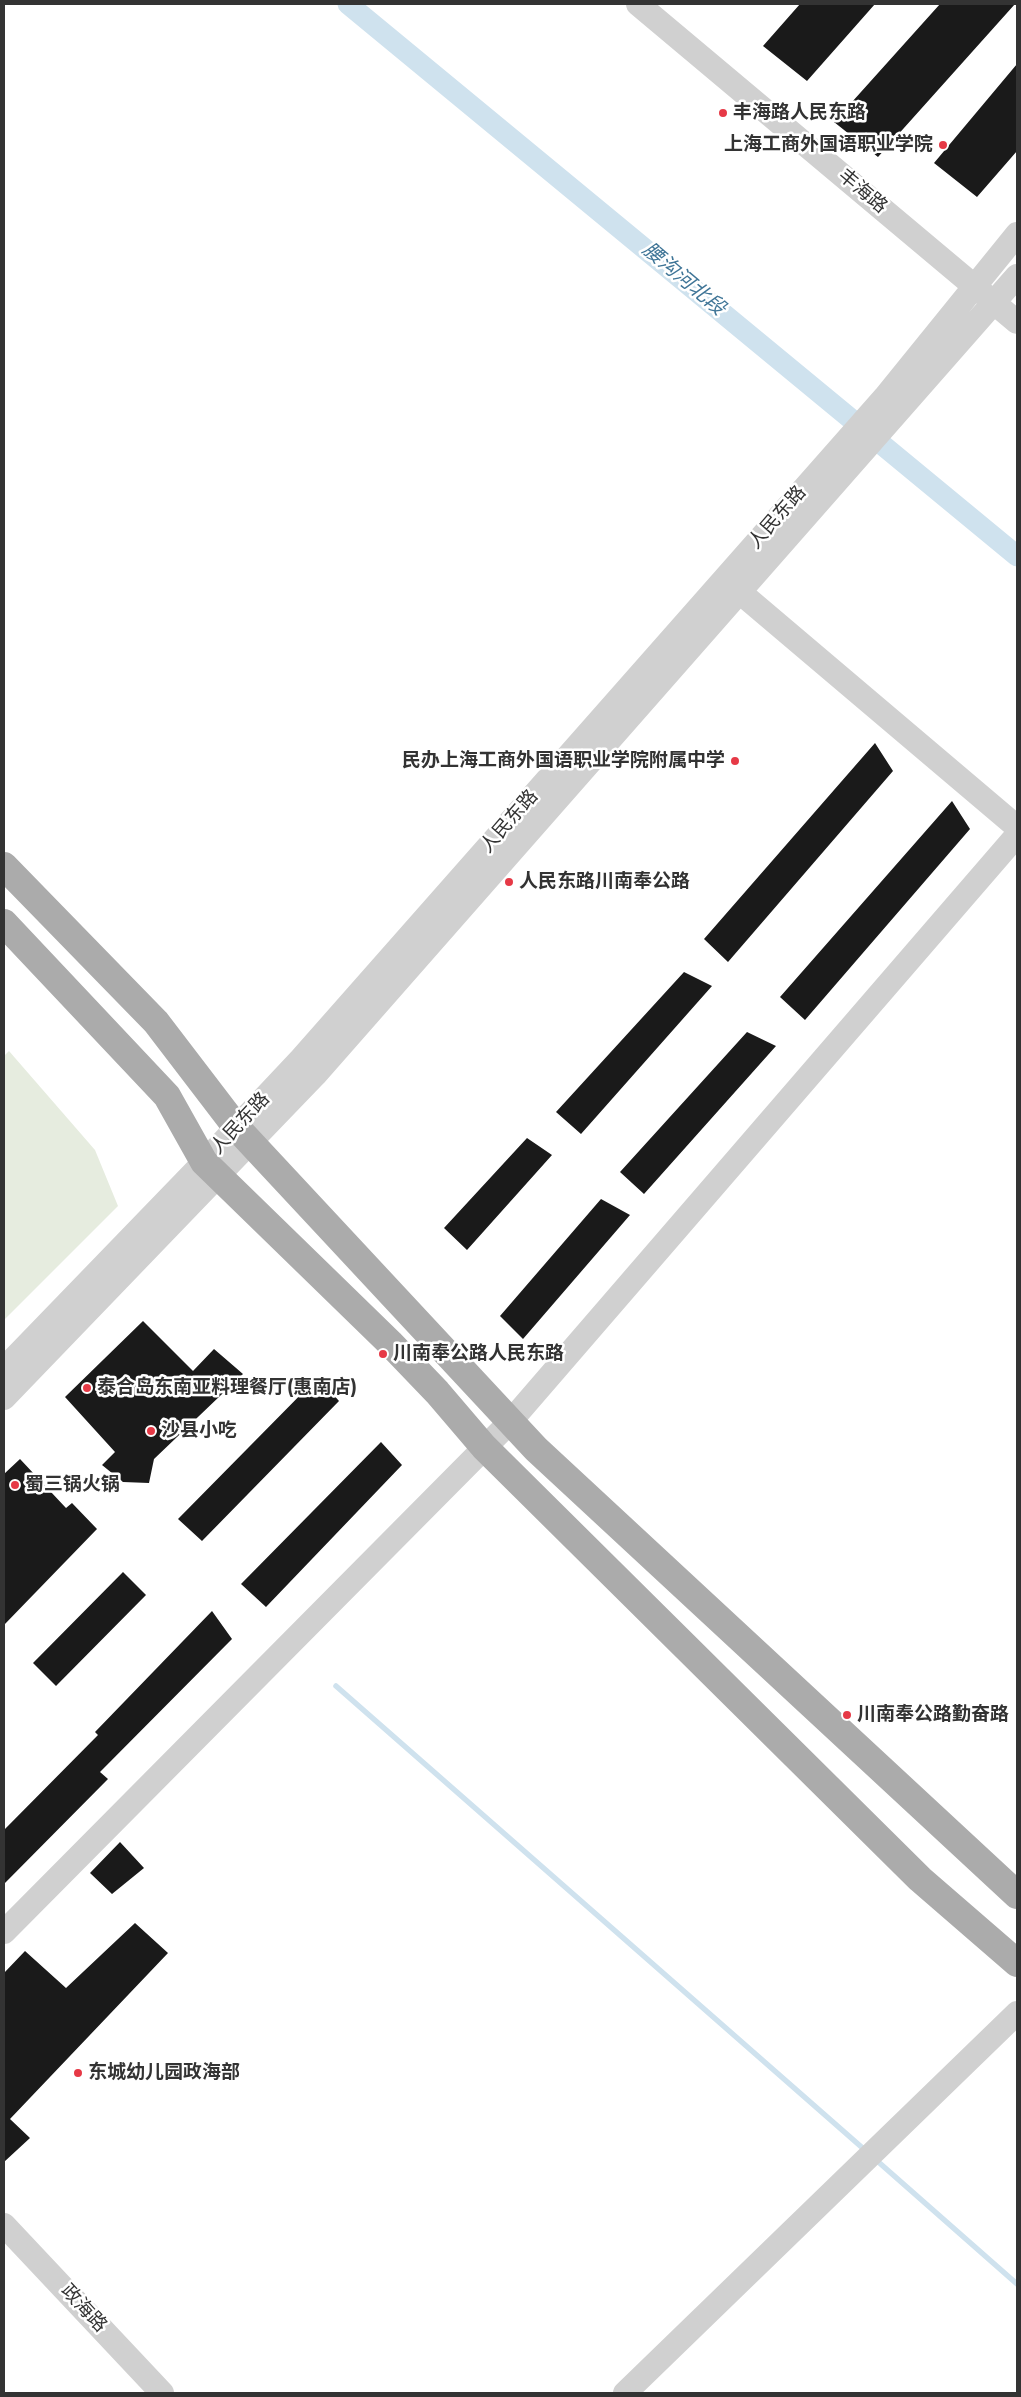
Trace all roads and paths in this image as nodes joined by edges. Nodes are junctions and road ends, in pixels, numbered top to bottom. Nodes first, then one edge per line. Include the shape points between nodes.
1 (638, 4) edge
2 (1017, 234) edge
3 (1017, 276) edge
4 (973, 286) junction
5 (995, 303) junction
6 (1017, 322) edge
7 (893, 404) junction
8 (732, 586) junction
9 (1017, 827) edge
10 (1017, 835) edge
11 (4, 866) edge
12 (4, 924) edge
13 (244, 1136) junction
14 (212, 1169) junction
15 (4, 1369) edge
16 (4, 1398) edge
17 (510, 1422) junction
18 (484, 1447) junction
19 (1017, 1896) edge
20 (4, 1932) edge
21 (1017, 1963) edge
22 (1017, 2013) edge
23 (4, 2225) edge
24 (162, 2393) edge
25 (625, 2393) edge

1 - 4 street, 丰海路
2 - 4 street, 人民东路
3 - 5 street, 人民东路
4 - 5 street, 丰海路
4 - 7 street, 人民东路
5 - 6 street, 丰海路
5 - 7 street, 人民东路
7 - 8 street, 人民东路
8 - 9 street
8 - 13 street, 人民东路 via 315,1075
10 - 17 street
11 - 13 main road via 156,1022
12 - 14 main road via 167,1096
13 - 14 street, 人民东路
13 - 17 main road
14 - 15 street, 人民东路
14 - 16 street, 人民东路
14 - 18 main road via 397,1350
17 - 18 street
17 - 19 main road
18 - 20 street
18 - 21 main road via 920,1879
22 - 25 street
23 - 24 street, 政海路

